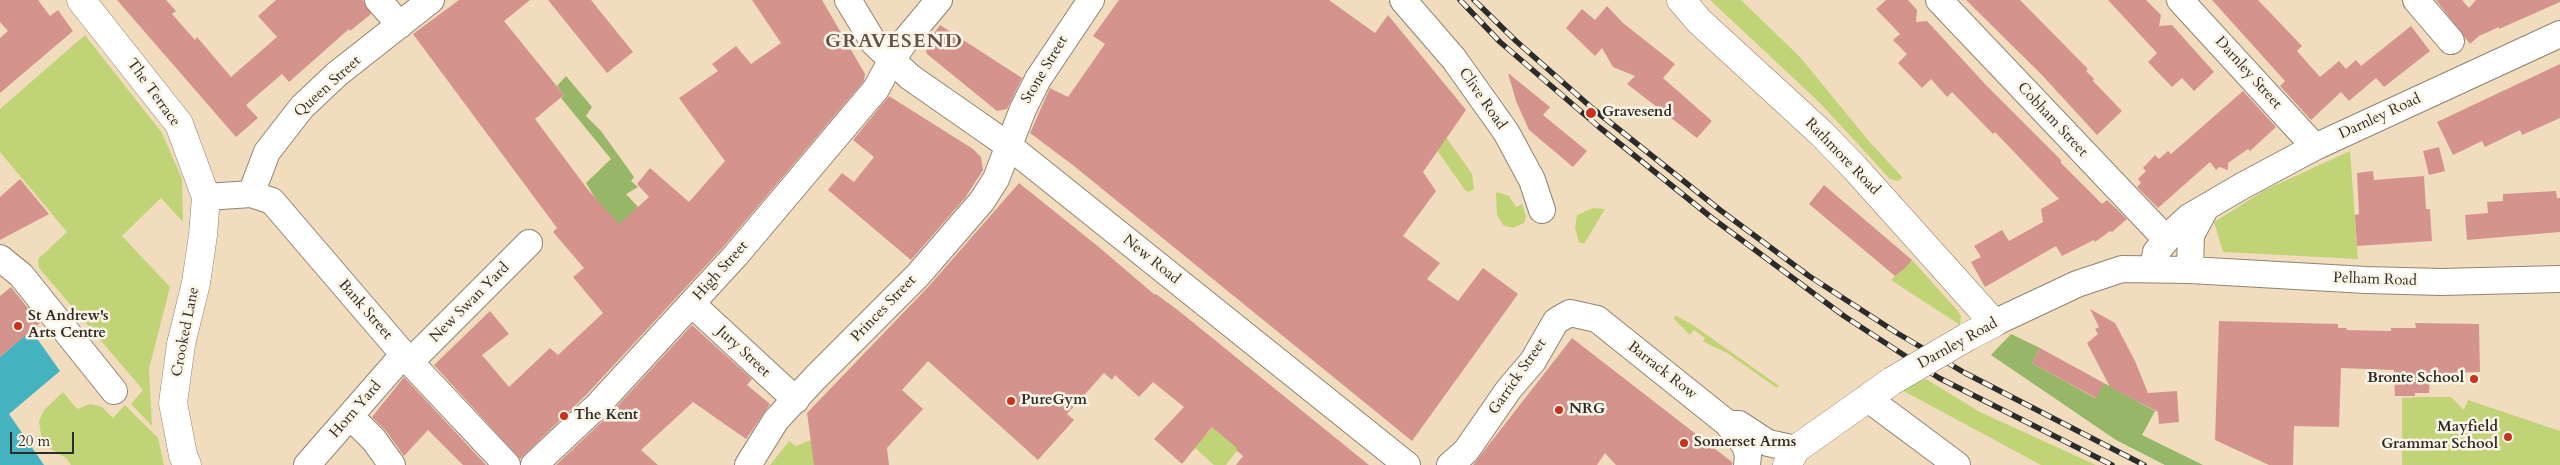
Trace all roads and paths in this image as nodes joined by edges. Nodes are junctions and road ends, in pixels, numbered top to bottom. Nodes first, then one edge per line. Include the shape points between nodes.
1 (81, 0) edge
2 (378, 0) edge
3 (431, 0) edge
4 (848, 0) edge
5 (939, 0) edge
6 (1091, 0) edge
7 (1403, 0) edge
8 (1681, 0) edge
9 (1939, 0) edge
10 (2180, 0) edge
11 (2416, 0) edge
12 (400, 25) junction
13 (2560, 34) edge
14 (2452, 41) dead end
15 (891, 61) junction
16 (1009, 146) junction
17 (2315, 147) junction
18 (251, 194) junction
19 (206, 197) junction
20 (2205, 209) junction
21 (1542, 210) dead end
22 (2166, 239) junction
23 (529, 243) dead end
24 (0, 258) edge
25 (2153, 268) junction
26 (2190, 270) junction
27 (2560, 279) edge
28 (692, 304) junction
29 (1597, 319) joint
30 (1994, 323) junction
31 (413, 365) junction
32 (114, 391) dead end
33 (1867, 398) junction
34 (796, 400) junction
35 (351, 417) junction
36 (1727, 423) junction
37 (1791, 457) edge
38 (187, 465) edge
39 (307, 465) edge
40 (392, 465) edge
41 (507, 465) edge
42 (534, 465) edge
43 (748, 465) edge
44 (1407, 465) edge
45 (1450, 465) edge
46 (1747, 465) edge
47 (1957, 465) edge

1 - 19 main road, The Terrace via 179,124
2 - 12 street
3 - 12 street, Queen Street
4 - 15 street, New Road via 874,43
5 - 15 street, High Street
6 - 16 street, Stone Street via 1039,76
7 - 21 street, Clive Road via 1454,59 1506,132 1532,180
8 - 30 main road, Rathmore Road via 1699,21 1848,161
9 - 22 street, Cobham Street
10 - 17 street, Darnley Street
11 - 14 street
12 - 18 street, Queen Street via 337,74 302,107 267,152
13 - 17 street, Darnley Road
15 - 16 street, New Road via 910,78
15 - 28 street, High Street via 876,89
16 - 34 street, Princes Street via 996,179 958,230
16 - 44 street, New Road
17 - 20 street, Darnley Road
18 - 19 street, Bank Street
18 - 31 street, Bank Street via 272,201
19 - 38 main road, Crooked Lane via 204,234 181,344 173,403
20 - 22 street, Darnley Road via 2189,217
20 - 26 street via 2191,236
22 - 25 street, Darnley Road via 2155,253
23 - 31 street, New Swan Yard
24 - 32 street via 21,275
25 - 26 street, Darnley Road
25 - 30 street, Darnley Road via 2106,273 2055,293
26 - 27 street, Pelham Road via 2366,280
28 - 34 street, Jury Street
28 - 42 street, High Street via 598,405
29 - 36 street, Barrack Row
29 - 45 street, Garrick Street via 1570,314 1558,319 1533,361 1509,389 1466,451
30 - 33 main road, Darnley Road, bridge
31 - 35 street, Horn Yard
31 - 41 street, Bank Street
33 - 37 main road, Darnley Road
33 - 47 street
34 - 43 street, Princes Street via 776,420
35 - 39 street, Horn Yard
35 - 40 street via 374,440
36 - 37 street, Barrack Row via 1739,424
36 - 46 street, Barrack Row via 1745,445

